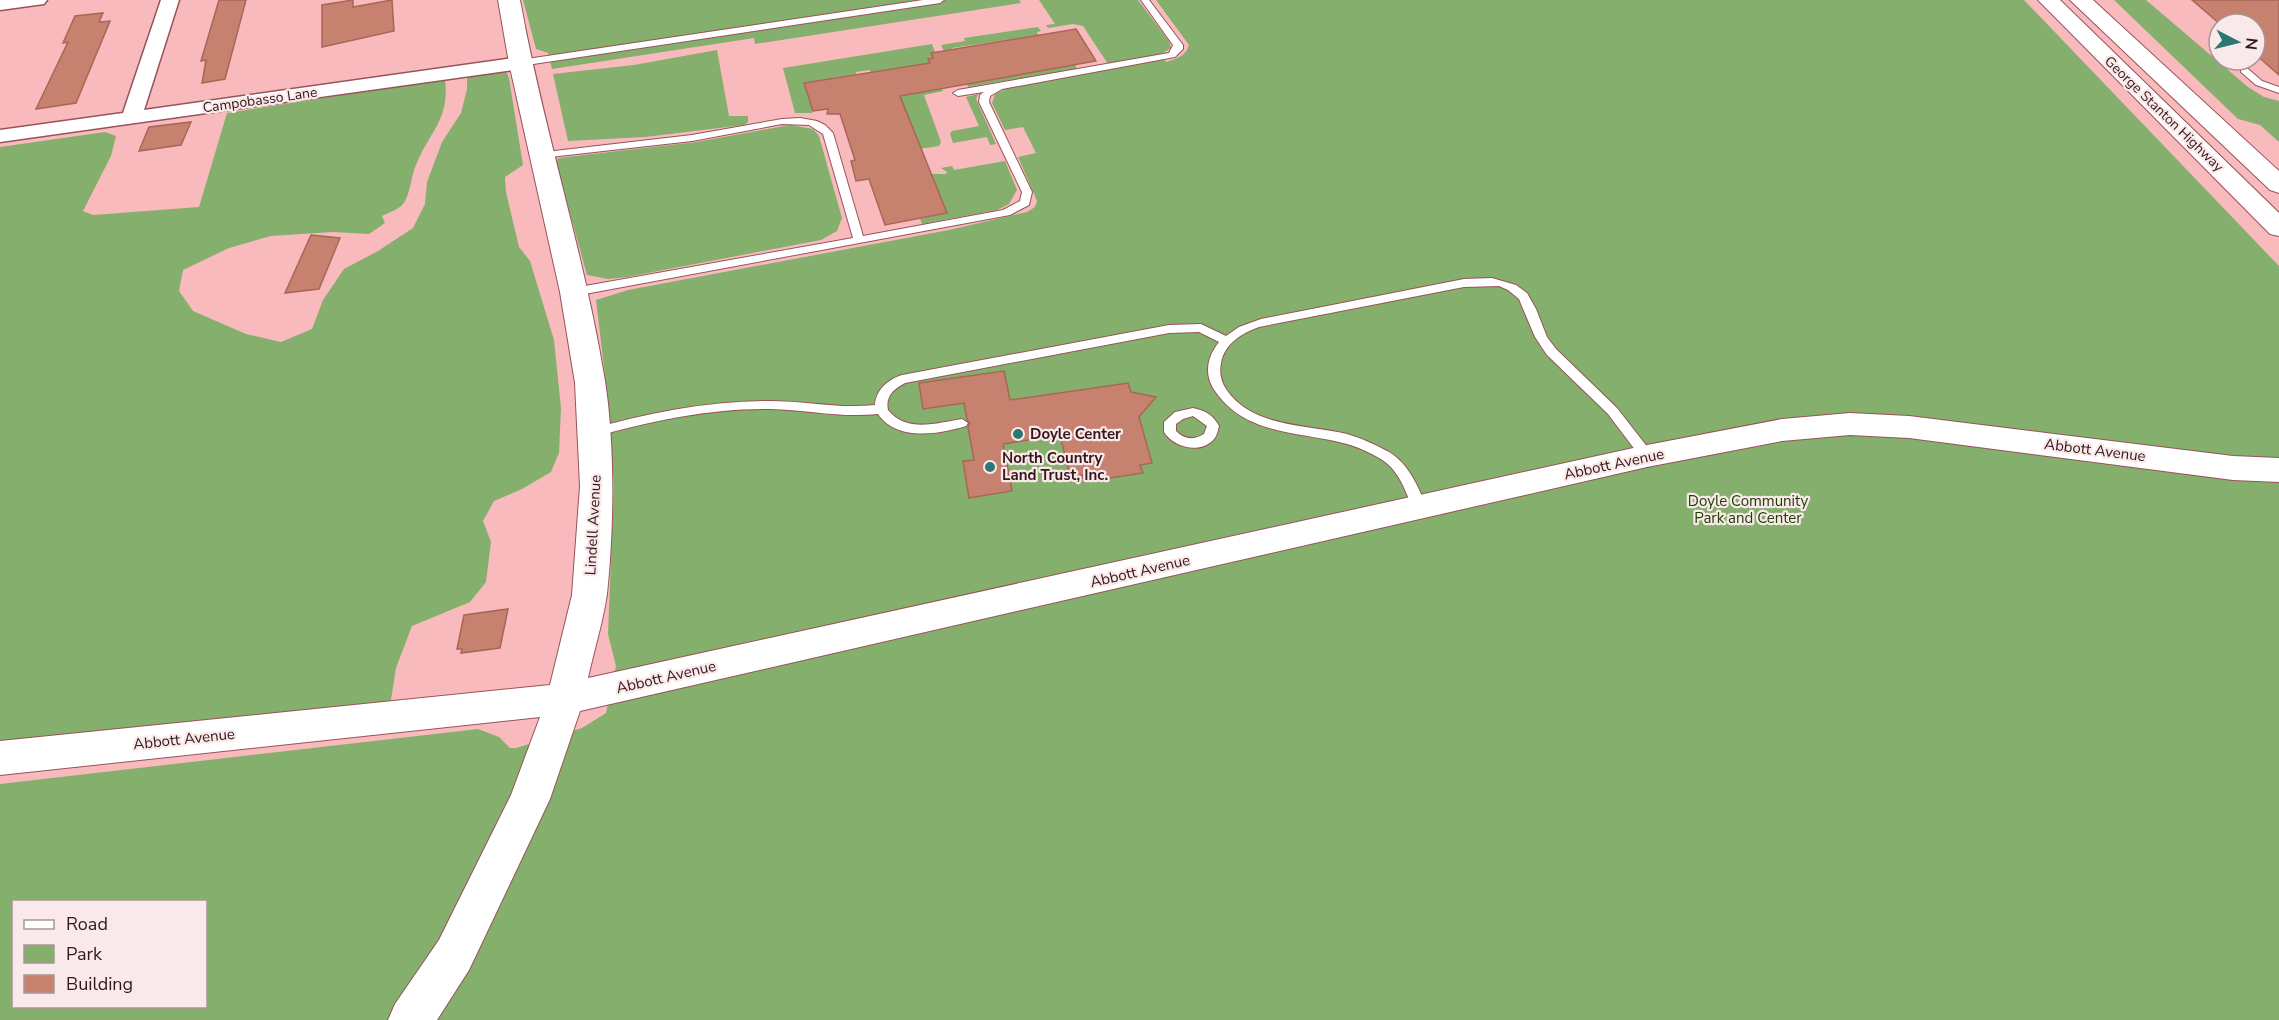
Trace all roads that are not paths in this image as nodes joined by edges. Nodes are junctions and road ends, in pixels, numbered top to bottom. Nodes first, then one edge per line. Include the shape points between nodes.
1 (38, 0) edge
2 (170, 0) edge
3 (509, 0) edge
4 (940, 0) edge
5 (1145, 0) edge
6 (2048, 0) edge
7 (2081, 0) edge
8 (0, 5) edge
9 (520, 63) junction
10 (2247, 72) edge
11 (1007, 85) junction
12 (2279, 90) edge
13 (958, 93) dead end
14 (131, 118) junction
15 (0, 136) edge
16 (541, 155) junction
17 (2279, 185) edge
18 (2279, 228) edge
19 (859, 240) junction
20 (574, 292) junction
21 (1227, 341) junction
22 (1233, 408) junction
23 (881, 409) junction
24 (1210, 421) dead end
25 (962, 423) dead end
26 (593, 433) junction
27 (1647, 456) junction
28 (2279, 470) edge
29 (1420, 508) junction
30 (565, 699) junction
31 (0, 758) edge
32 (411, 1020) edge

1 - 8 street
2 - 14 street
3 - 9 main road, Lindell Avenue
4 - 9 lane
5 - 11 lane via 1178,45 1172,55
6 - 18 main road, George Stanton Highway
7 - 17 main road, George Stanton Highway
9 - 14 street, Campobasso Lane
9 - 16 main road, Lindell Avenue
10 - 12 lane
11 - 13 lane
11 - 19 lane via 988,92 984,102 1027,192 1025,202 1006,213
14 - 15 street, Campobasso Lane
16 - 19 lane via 798,121 825,128
16 - 20 main road, Lindell Avenue
19 - 20 lane
20 - 26 main road, Lindell Avenue via 590,383
21 - 22 lane via 1218,352 1214,378
21 - 23 lane via 1201,328 1169,329 914,376 887,389
21 - 27 lane via 1249,325 1464,283 1505,284 1516,289 1528,303 1536,327 1556,358 1609,407
22 - 24 lane
22 - 29 lane via 1256,420 1370,447 1400,468
23 - 25 lane via 905,427
23 - 26 lane via 852,412 746,406 664,416
26 - 30 main road, Lindell Avenue via 596,486 589,595
27 - 28 main road, Abbott Avenue via 1782,430 1850,424 1909,427 2233,468
27 - 29 main road, Abbott Avenue
29 - 30 main road, Abbott Avenue
30 - 31 main road, Abbott Avenue
30 - 32 main road, Lindell Avenue via 530,799 454,955

